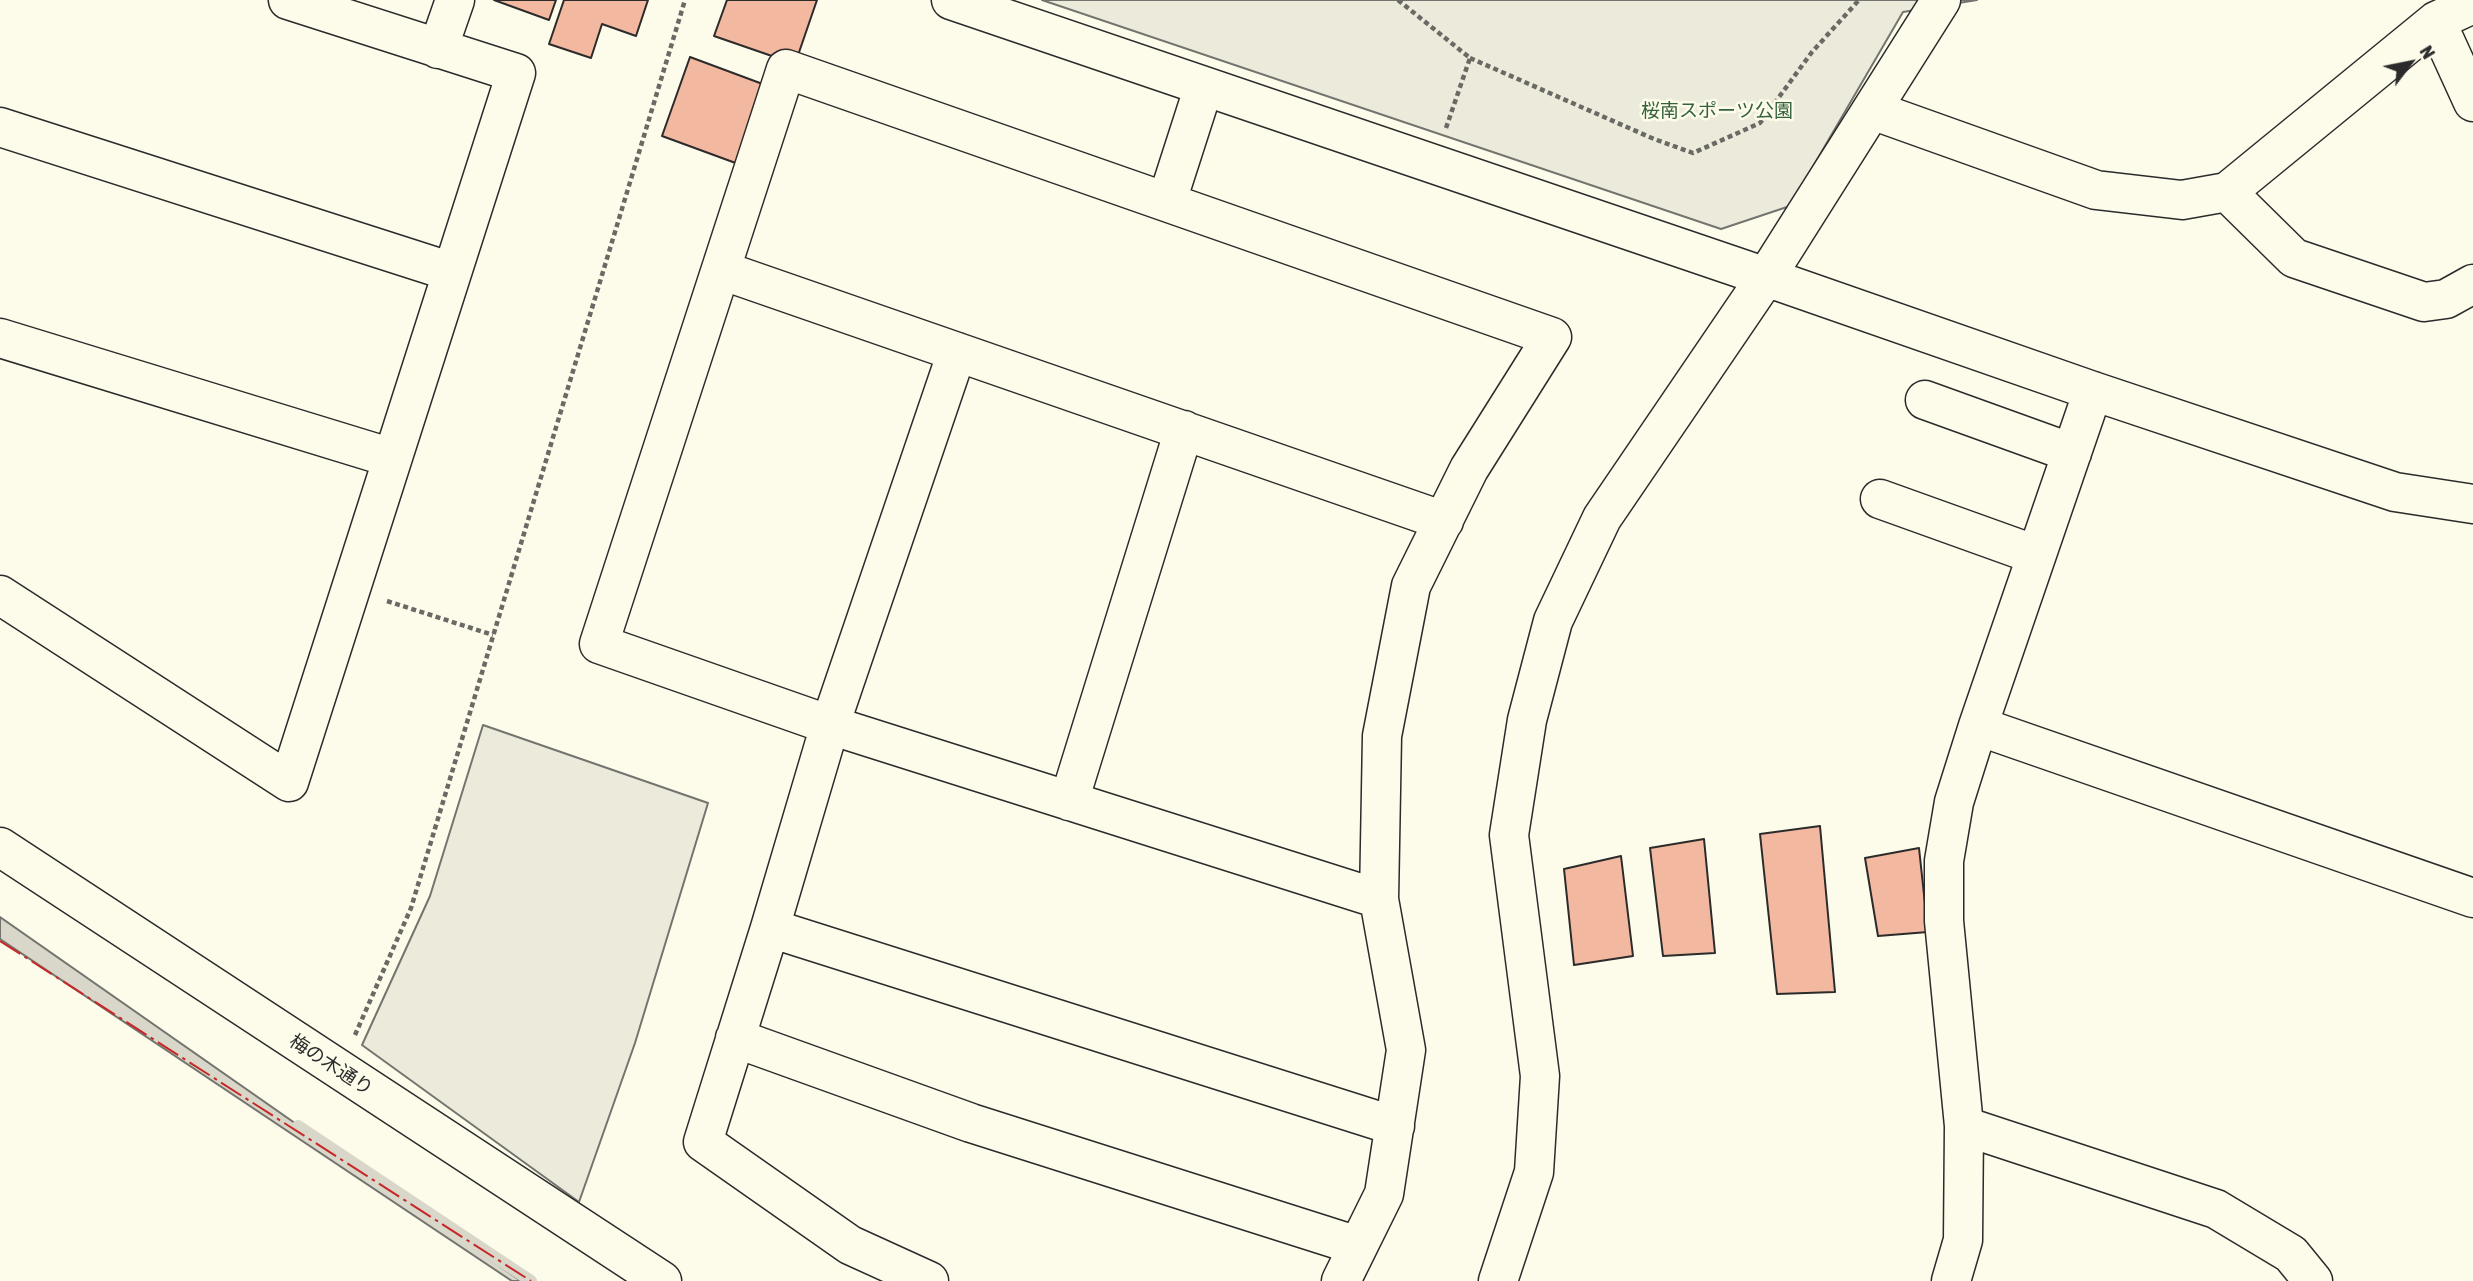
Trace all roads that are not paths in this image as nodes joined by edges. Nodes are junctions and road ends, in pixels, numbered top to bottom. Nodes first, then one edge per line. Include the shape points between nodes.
1 (288, 0) edge
2 (455, 0) edge
3 (951, 0) edge
4 (1941, 0) edge
5 (2473, 4) edge
6 (2436, 21) junction
7 (438, 49) junction
8 (1204, 86) junction
9 (2473, 102) edge
10 (1872, 110) junction
11 (0, 127) edge
12 (2227, 192) junction
13 (1167, 201) junction
14 (721, 270) junction
15 (452, 272) junction
16 (1766, 277) junction
17 (2473, 284) edge
18 (0, 338) edge
19 (957, 352) junction
20 (2093, 391) junction
21 (1925, 400) dead end
22 (1184, 430) junction
23 (2072, 453) junction
24 (392, 458) junction
25 (1880, 499) dead end
26 (2473, 504) edge
27 (1444, 520) junction
28 (2036, 555) junction
29 (0, 595) edge
30 (830, 725) junction
31 (1978, 726) junction
32 (1069, 801) junction
33 (0, 847) edge
34 (2473, 898) edge
35 (1379, 899) junction
36 (770, 928) junction
37 (735, 1038) junction
38 (1395, 1126) junction
39 (1964, 1126) junction
40 (1358, 1246) junction
41 (662, 1281) edge
42 (929, 1281) edge
43 (1341, 1281) edge
44 (1498, 1281) edge
45 (1951, 1281) edge
46 (2313, 1281) edge

1 - 7 street
2 - 7 street
3 - 8 street
4 - 10 street
5 - 6 street
6 - 9 street
6 - 12 street
7 - 15 street via 516,74
8 - 13 street
8 - 16 street
10 - 12 street via 2096,190 2182,200
10 - 16 street
11 - 15 street
12 - 17 street via 2294,258 2424,302 2446,299
13 - 14 street via 786,69
13 - 27 street via 1552,337 1469,469
14 - 19 street
14 - 30 street via 599,644
15 - 24 street
16 - 20 street
16 - 44 street via 1602,518 1553,621 1527,720 1509,835 1540,1076 1534,1172
18 - 24 street
19 - 22 street
19 - 30 street
20 - 23 street
20 - 26 street via 2395,492
21 - 23 street
22 - 27 street
22 - 32 street
23 - 28 street
24 - 29 street via 289,782
25 - 28 street
27 - 35 street via 1411,586 1382,736
28 - 31 street
30 - 32 street
30 - 36 street
31 - 34 street
31 - 39 street via 1954,802 1944,861 1944,922
32 - 35 street
33 - 41 street, 梅の木通り
35 - 38 street via 1406,1051
36 - 37 street
36 - 38 street
37 - 40 street via 971,1123
37 - 42 street via 703,1142 850,1245
38 - 40 street via 1384,1194
39 - 45 street via 1963,1240
39 - 46 street via 2216,1209 2291,1254
40 - 43 street

